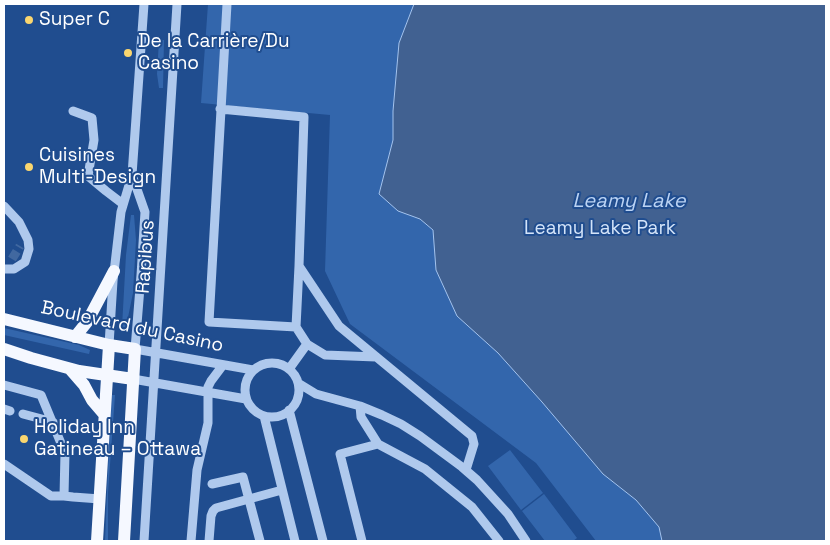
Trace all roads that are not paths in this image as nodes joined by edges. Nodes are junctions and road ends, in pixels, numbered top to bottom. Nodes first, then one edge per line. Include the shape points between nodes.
1 (144, 4) edge
2 (177, 4) edge
3 (227, 4) edge
4 (220, 109) junction
5 (73, 111) dead end
6 (132, 175) junction
7 (123, 204) junction
8 (4, 206) edge
9 (12, 259) tunnel mouth
10 (299, 266) junction
11 (4, 269) edge
12 (14, 269) junction
13 (114, 271) junction
14 (4, 320) edge
15 (296, 327) junction
16 (75, 337) junction
17 (307, 344) junction
18 (109, 345) junction
19 (4, 349) edge
20 (135, 350) junction
21 (156, 353) junction
22 (376, 357) junction
23 (223, 365) junction
24 (70, 369) junction
25 (289, 369) junction
26 (253, 370) junction
27 (107, 375) junction
28 (133, 379) junction
29 (154, 382) junction
30 (298, 383) junction
31 (4, 385) edge
32 (208, 392) junction
33 (316, 394) junction
34 (246, 399) junction
35 (296, 402) junction
36 (360, 406) junction
37 (289, 410) junction
38 (23, 414) dead end
39 (104, 414) junction
40 (264, 416) junction
41 (53, 422) junction
42 (378, 444) junction
43 (4, 464) edge
44 (466, 470) junction
45 (212, 484) dead end
46 (282, 490) junction
47 (64, 496) junction
48 (100, 499) junction
49 (249, 500) junction
50 (517, 526) junction
51 (508, 531) dead end
52 (97, 541) edge
53 (124, 541) edge
54 (144, 541) edge
55 (191, 541) edge
56 (209, 541) edge
57 (260, 541) edge
58 (295, 541) edge
59 (323, 541) edge
60 (362, 541) edge
61 (499, 541) edge
62 (526, 541) edge

1 - 6 street
2 - 21 street, Rapibus
3 - 4 street
4 - 10 street via 304,117
4 - 15 street via 209,322
5 - 7 street via 92,118 94,140 88,176
6 - 7 street
6 - 20 street via 145,212
7 - 13 street
8 - 12 street via 19,222 24,243 29,249 25,262
9 - 12 street
10 - 15 street
10 - 22 street via 339,326
11 - 12 street
13 - 16 main road via 87,322
13 - 18 street
14 - 16 main road, Boulevard du Casino
15 - 17 street
16 - 18 main road, Boulevard du Casino
17 - 22 street via 325,355
17 - 25 street
18 - 20 main road, Boulevard du Casino
18 - 27 main road
19 - 24 main road
20 - 21 street, Boulevard du Casino
20 - 28 main road
21 - 23 street, Boulevard du Casino
21 - 29 street, Rapibus
22 - 44 street via 472,436 474,444
23 - 26 street, Boulevard du Casino
23 - 32 street via 211,381
24 - 27 main road
24 - 39 main road
25 - 26 street via 267,363
25 - 30 street
26 - 34 street via 245,383
27 - 28 main road
27 - 39 main road
28 - 29 street
28 - 53 main road
29 - 32 street
29 - 54 street, Rapibus
30 - 33 street
30 - 35 street
31 - 41 street via 41,395
32 - 34 street
32 - 55 street via 208,423 197,470
33 - 35 street
33 - 36 street
34 - 40 street
35 - 37 street
36 - 42 street via 361,418
36 - 44 street via 401,424
37 - 40 street via 277,416
37 - 59 street
38 - 41 street
39 - 48 main road
40 - 46 street
41 - 47 street via 65,453
42 - 60 street via 340,454
42 - 61 street via 425,469 465,501
43 - 47 street via 51,496
44 - 50 street
45 - 49 street via 244,477
46 - 49 street
46 - 58 street
47 - 48 street
48 - 52 main road
49 - 56 street via 214,510
49 - 57 street
50 - 51 street
50 - 62 street

